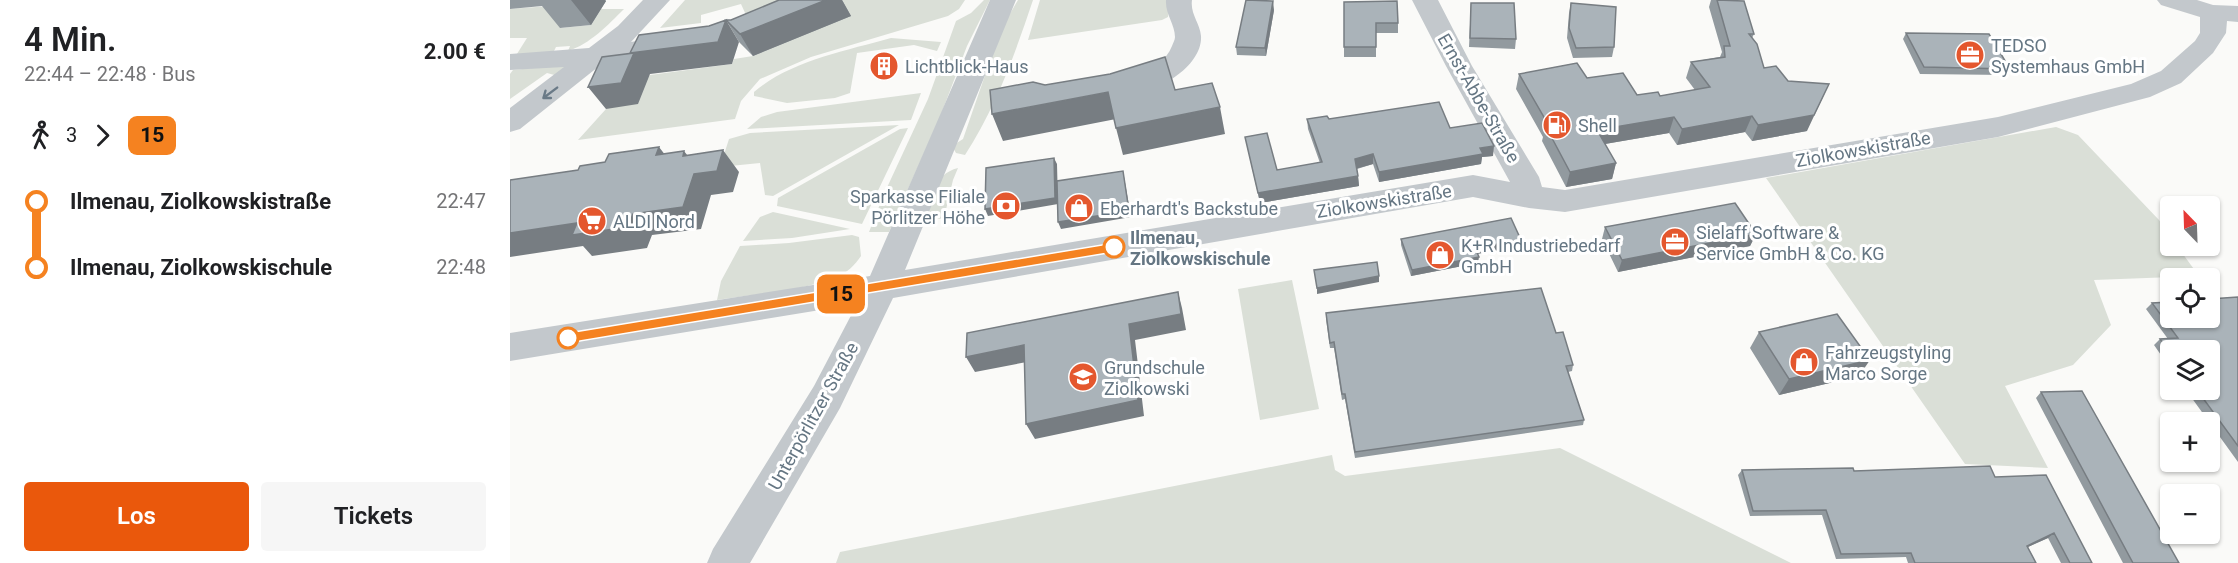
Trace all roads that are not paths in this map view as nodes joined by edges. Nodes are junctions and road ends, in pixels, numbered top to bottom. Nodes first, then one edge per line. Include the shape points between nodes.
1 (657, 0) edge
2 (1003, 0) edge
3 (1179, 0) edge
4 (1425, 0) edge
5 (2170, 0) edge
6 (2224, 13) edge
7 (703, 38) edge
8 (598, 56) junction
9 (510, 62) edge
10 (1106, 90) edge
11 (510, 122) edge
12 (1529, 197) junction
13 (882, 287) junction
14 (510, 347) edge
15 (727, 563) edge

1 - 8 street
2 - 13 street, Unterpörlitzer Straße
3 - 10 street via 1188,37 1180,59 1159,76
4 - 12 street, Ernst-Abbe-Straße via 1524,177
5 - 6 street
6 - 12 street, Ziolkowskistraße via 2214,21 2213,33 2204,47 2171,77 2140,91 1998,127 1565,201
7 - 8 street
8 - 9 street
8 -> 11 street
12 - 13 street, Ziolkowskistraße via 1473,186
13 - 14 street, Ziolkowskistraße
13 - 15 street, Unterpörlitzer Straße via 827,397

